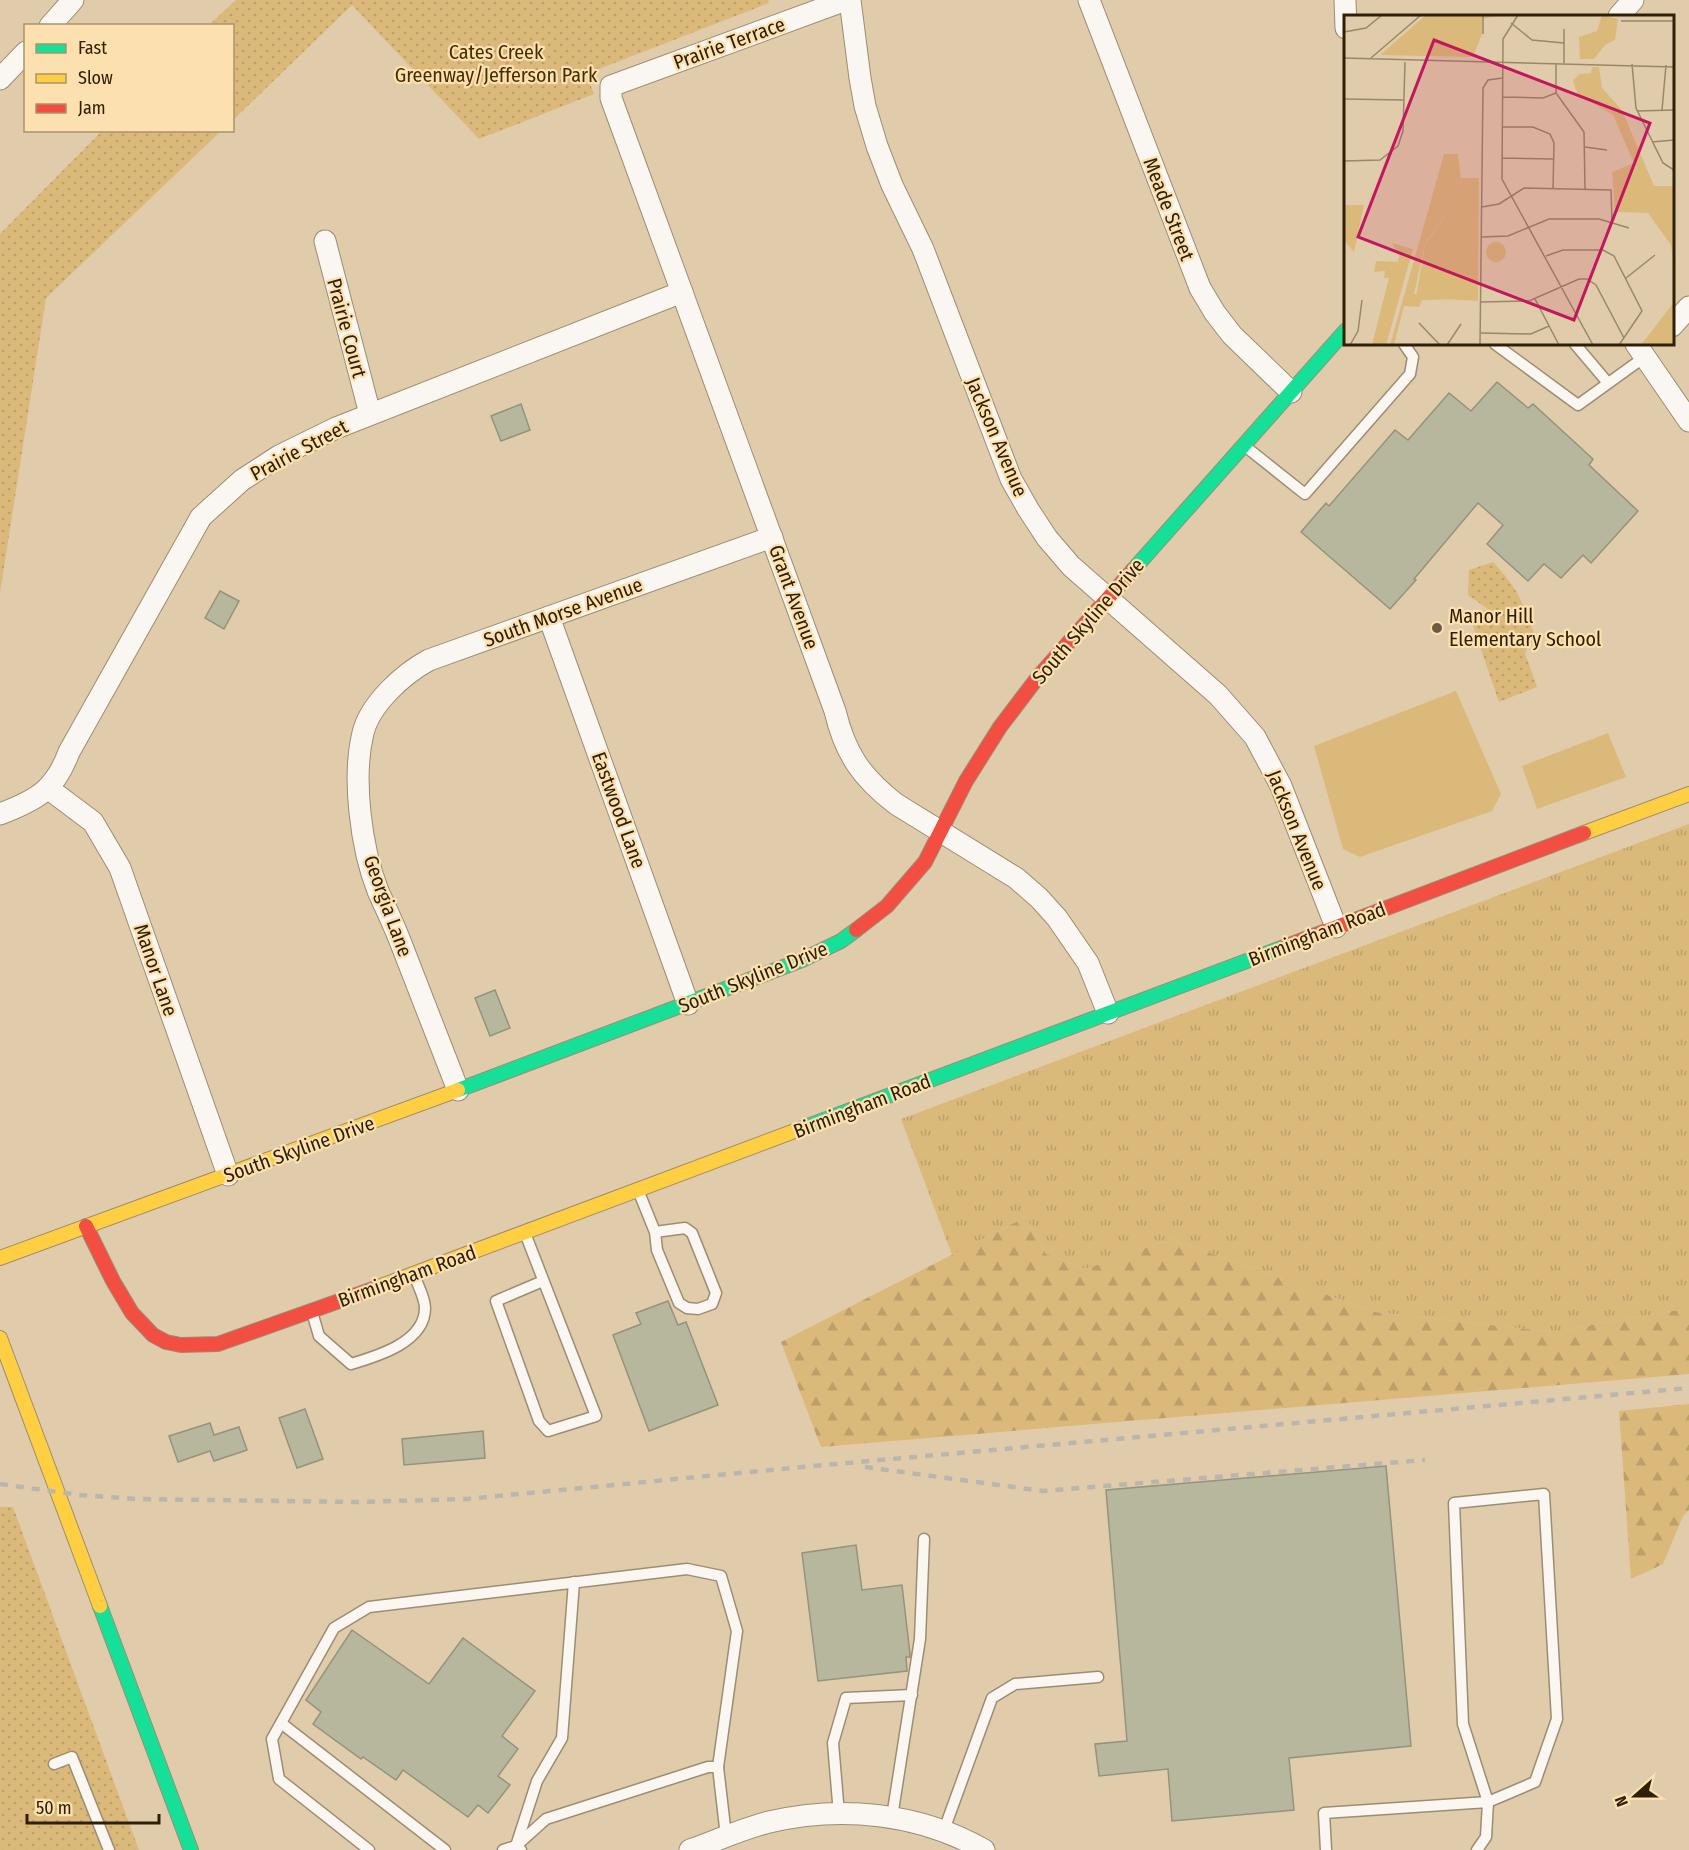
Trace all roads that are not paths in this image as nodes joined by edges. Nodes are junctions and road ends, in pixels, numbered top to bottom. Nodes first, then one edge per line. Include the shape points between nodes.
1 (73, 0) edge
2 (848, 0) edge
3 (1089, 0) edge
4 (1345, 0) edge
5 (1633, 0) edge
6 (1346, 15) edge
7 (1620, 15) edge
8 (52, 24) edge
9 (24, 54) edge
10 (0, 80) edge
11 (611, 86) joint
12 (325, 241) dead end
13 (682, 292) junction
14 (1689, 307) edge
15 (1674, 324) edge
16 (1344, 332) edge
17 (1405, 345) edge
18 (1496, 345) edge
19 (1576, 345) edge
20 (1646, 348) edge
21 (1608, 383) junction
22 (1291, 392) junction
23 (370, 414) junction
24 (1689, 421) edge
25 (1244, 445) junction
26 (772, 537) junction
27 (1108, 598) junction
28 (549, 617) junction
29 (372, 715) joint
30 (49, 789) junction
31 (1689, 794) edge
32 (0, 814) edge
33 (941, 831) junction
34 (1336, 927) junction
35 (688, 1004) junction
36 (1108, 1013) junction
37 (458, 1090) junction
38 (228, 1175) junction
39 (638, 1190) junction
40 (86, 1226) junction
41 (655, 1232) junction
42 (525, 1233) junction
43 (0, 1258) edge
44 (414, 1274) junction
45 (543, 1281) junction
46 (311, 1311) junction
47 (0, 1338) edge
48 (924, 1539) dead end
49 (574, 1582) junction
50 (1098, 1677) dead end
51 (912, 1695) junction
52 (281, 1724) junction
53 (54, 1764) dead end
54 (717, 1767) junction
55 (1488, 1802) junction
56 (839, 1814) junction
57 (892, 1817) junction
58 (944, 1830) junction
59 (716, 1843) edge
60 (518, 1848) edge
61 (109, 1850) edge
62 (191, 1850) edge
63 (369, 1850) edge
64 (445, 1850) edge
65 (502, 1850) edge
66 (690, 1850) edge
67 (984, 1850) edge
68 (1326, 1850) edge
69 (1477, 1850) edge

1 - 8 street
2 - 11 street, Prairie Terrace
2 - 27 street, Jackson Avenue via 865,106 877,146 923,249 1011,479 1047,538 1071,566
3 - 22 street, Meade Street via 1200,288 1232,336
4 - 6 street
5 - 7 street
9 - 10 street
11 - 13 street, Grant Avenue via 611,98
12 - 23 street, Prairie Court
13 - 23 street, Prairie Street
13 - 26 street, Grant Avenue
14 - 15 street
16 - 22 main road, South Skyline Drive
17 - 25 lane via 1413,357 1410,374 1305,494
18 - 21 lane via 1578,405
19 - 21 lane
20 - 21 lane
20 - 24 street
22 - 25 main road, South Skyline Drive
23 - 30 street, Prairie Street via 260,467 201,517
25 - 27 main road, South Skyline Drive
26 - 28 street, South Morse Avenue
26 - 33 street, Grant Avenue via 849,754 878,790
27 - 33 main road, South Skyline Drive via 1038,676 1000,727
27 - 34 street, Jackson Avenue via 1218,695 1255,737 1281,786
28 - 29 street, South Morse Avenue via 423,663 398,682
28 - 35 street, Eastwood Lane
29 - 37 street, Georgia Lane via 363,732 359,764 368,860
30 - 32 street
30 - 38 street, Manor Lane via 93,822 120,868
31 - 34 main road, Birmingham Road
33 - 35 main road, South Skyline Drive via 907,885 865,924 802,960
33 - 36 street, Grant Avenue via 1016,878 1051,911 1088,963
34 - 36 main road, Birmingham Road
35 - 37 main road, South Skyline Drive
36 - 39 main road, Birmingham Road
37 - 38 main road, South Skyline Drive
38 - 40 main road, South Skyline Drive
39 - 41 lane
39 - 42 main road, Birmingham Road
40 - 43 main road, South Skyline Drive
40 - 46 main road, Birmingham Road via 131,1314 146,1331 160,1339 189,1347 219,1344
41 - 41 lane via 657,1250 679,1303 698,1309 712,1304 716,1293 692,1233 685,1228
42 - 44 main road, Birmingham Road
42 - 45 lane
44 - 46 main road, Birmingham Road
44 - 46 lane via 425,1307 422,1325 407,1341 373,1357 351,1364 319,1336
45 - 45 lane via 596,1416 548,1431 539,1421 496,1301
47 - 62 main road
48 - 51 lane via 920,1639
49 - 52 lane via 369,1607 333,1629
49 - 54 lane via 687,1569 722,1576 737,1631
49 - 60 lane via 562,1738 537,1781
50 - 58 lane via 1015,1683 992,1698
51 - 56 lane via 846,1698 833,1743
51 - 57 lane
52 - 63 lane via 272,1739 279,1779
52 - 64 lane
53 - 61 lane via 72,1757
54 - 59 lane
54 - 60 lane via 546,1819
55 - 55 lane via 1463,1724 1454,1503 1544,1494 1557,1719 1535,1782
55 - 68 lane via 1324,1813
55 - 69 lane via 1486,1837
56 - 57 street
56 - 59 street via 768,1822
57 - 58 street
58 - 67 street
59 - 66 street
60 - 65 lane

